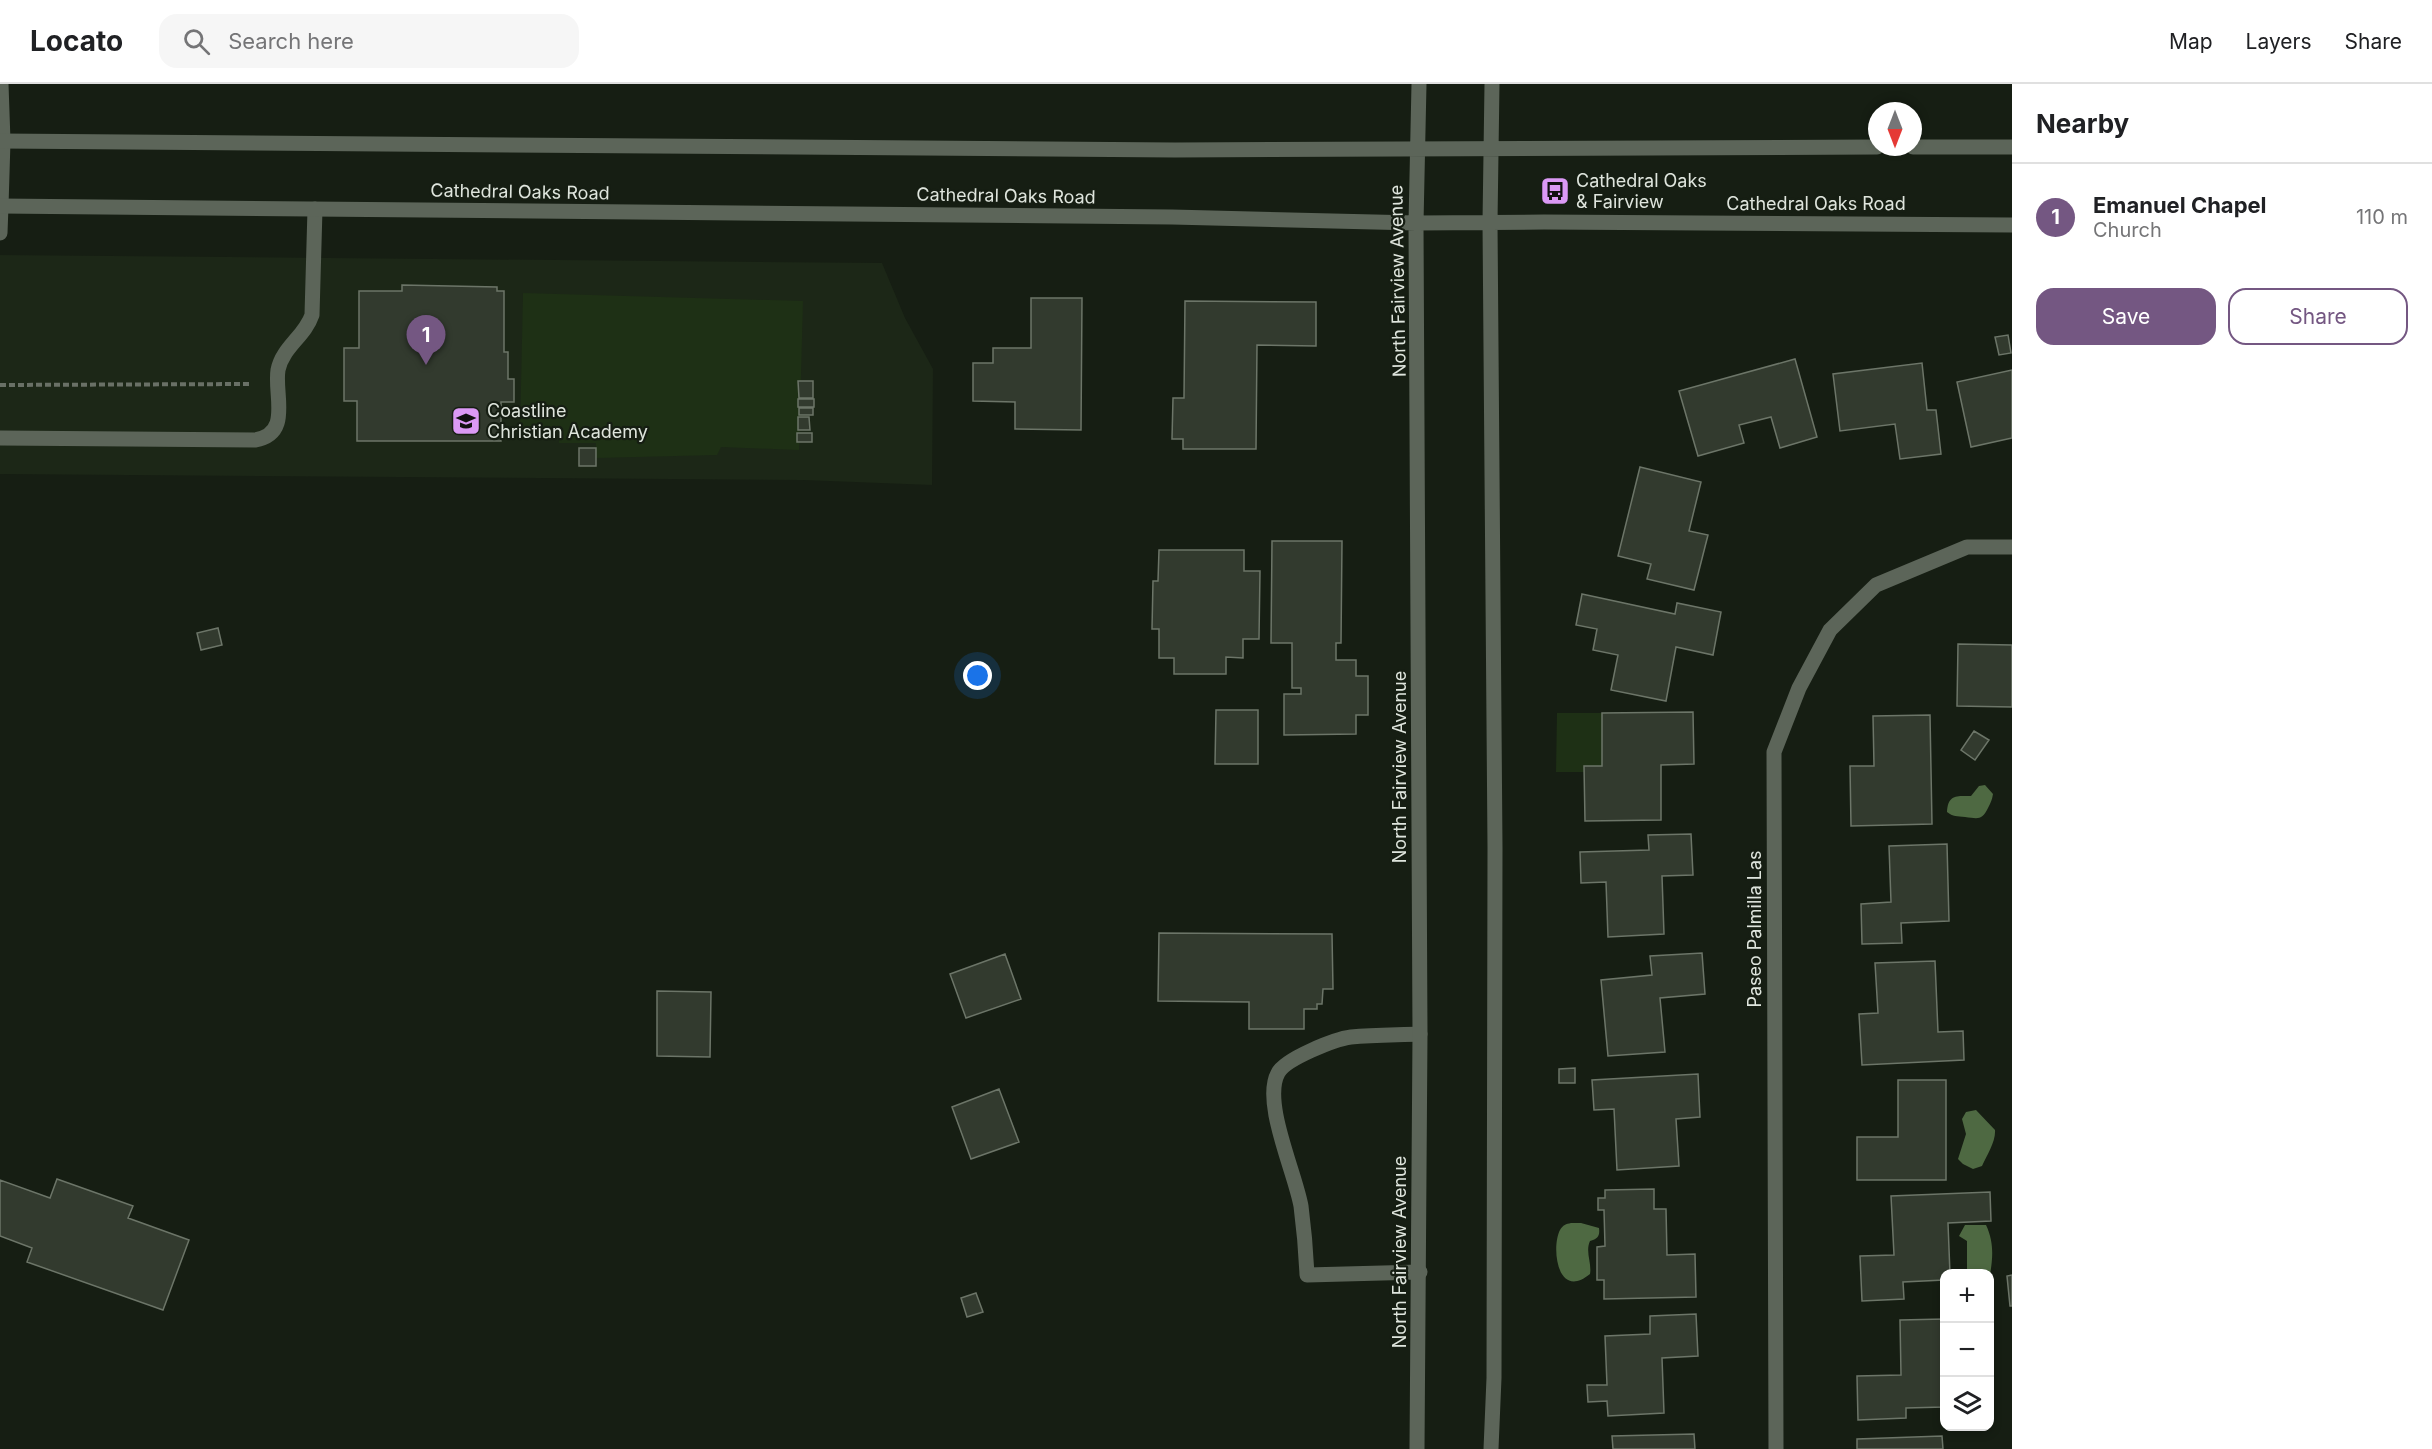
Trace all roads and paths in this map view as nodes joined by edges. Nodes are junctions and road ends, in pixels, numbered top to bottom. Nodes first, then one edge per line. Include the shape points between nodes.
1 (1, 84) edge
2 (1419, 84) edge
3 (1492, 84) edge
4 (1, 141) edge
5 (1868, 147) edge
6 (1922, 147) edge
7 (2012, 147) edge
8 (1416, 148) junction
9 (1491, 148) junction
10 (0, 206) edge
11 (315, 209) junction
12 (1490, 222) junction
13 (1416, 223) junction
14 (2012, 225) edge
15 (0, 233) edge
16 (278, 384) junction
17 (0, 385) edge
18 (0, 438) edge
19 (2012, 547) edge
20 (1420, 1034) junction
21 (1420, 1272) junction
22 (1417, 1449) edge
23 (1491, 1449) edge
24 (1776, 1449) edge

1 - 4 main road
2 - 8 main road, North Fairview Avenue
3 - 9 main road
4 - 8 main road via 1163,150
4 - 10 main road
5 - 9 main road
6 - 7 main road
8 - 9 main road
8 - 13 main road, North Fairview Avenue
9 - 12 main road
10 - 11 main road, Cathedral Oaks Road
10 - 15 main road
11 - 13 main road, Cathedral Oaks Road
11 - 16 main road via 312,315 306,329 281,360
12 - 13 main road, Cathedral Oaks Road
12 - 14 main road, Cathedral Oaks Road
12 - 23 main road via 1495,836
13 - 20 main road, North Fairview Avenue
16 - 17 path
16 - 18 main road via 278,424 274,433 263,439
19 - 24 main road, Paseo Palmilla Las via 1967,547 1876,585 1830,630 1799,688 1774,752
20 - 21 main road, North Fairview Avenue
20 - 21 main road via 1349,1037 1301,1055 1278,1071 1273,1088 1275,1117 1301,1206 1307,1275
21 - 22 main road, North Fairview Avenue

